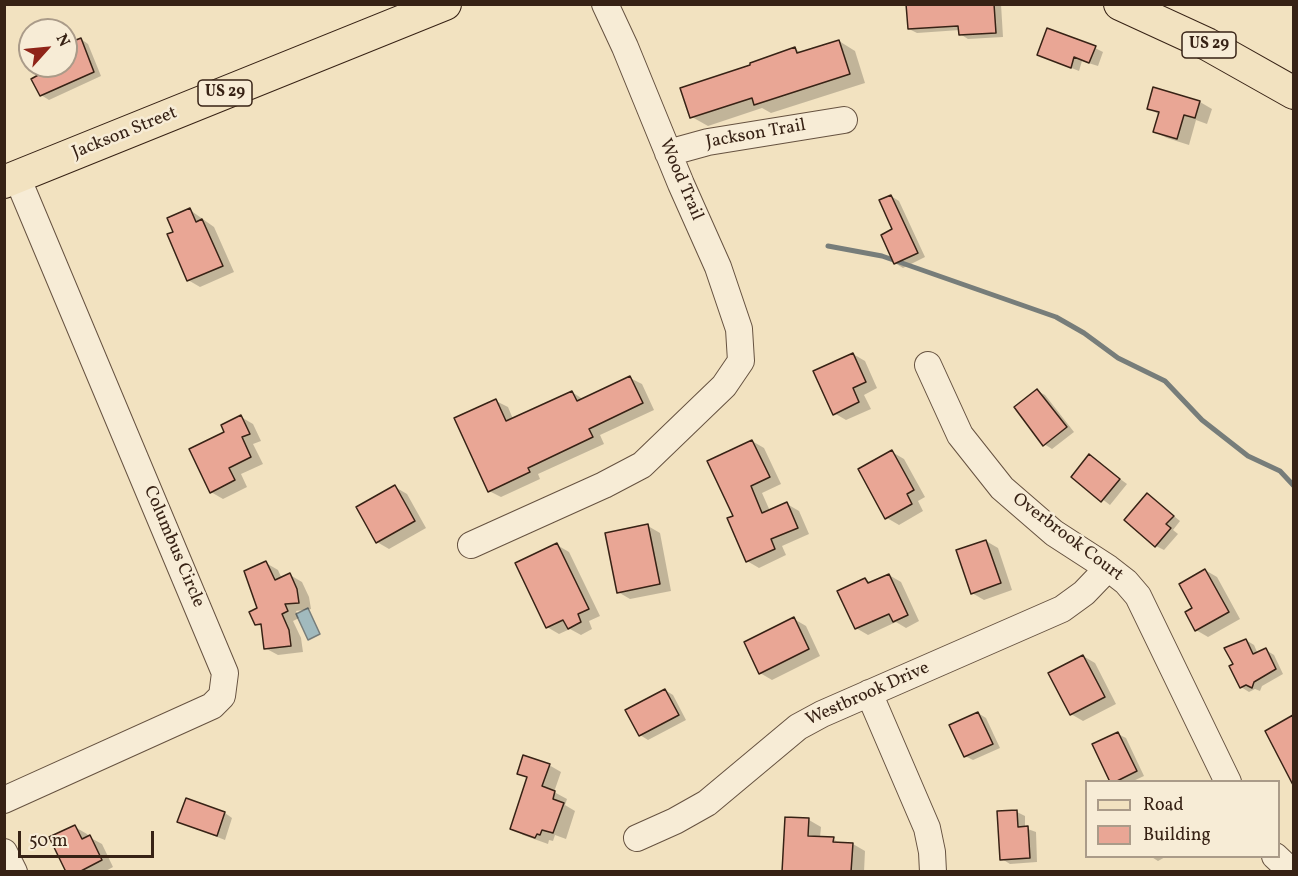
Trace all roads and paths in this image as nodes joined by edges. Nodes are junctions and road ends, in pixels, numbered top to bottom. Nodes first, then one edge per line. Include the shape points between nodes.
1 (445, 4) edge
2 (605, 4) edge
3 (1120, 4) edge
4 (1293, 93) edge
5 (844, 120) dead end
6 (668, 153) junction
7 (10, 180) edge
8 (928, 365) dead end
9 (471, 544) dead end
10 (1108, 567) junction
11 (869, 693) junction
12 (1227, 780) edge
13 (4, 800) edge
14 (637, 838) dead end
15 (4, 852) edge
16 (1277, 858) edge
17 (14, 872) edge
18 (933, 872) edge
19 (1292, 872) edge

1 - 7 main road, Jackson Street / US 29
2 - 6 street, Wood Trail
3 - 4 main road, US 29 via 1207,44
5 - 6 street, Jackson Trail via 708,142
6 - 9 street, Wood Trail via 718,267 739,329 741,361 724,386 642,465
7 - 13 street, Columbus Circle via 225,673 222,696 212,706
8 - 10 street, Overbrook Court via 960,435 1002,488 1054,532
10 - 11 street, Westbrook Drive via 1084,593 1062,609
10 - 12 street, Overbrook Court via 1138,596
11 - 14 street, Westbrook Drive via 798,727 707,803
11 - 18 street via 927,828
15 - 17 street
16 - 19 street

